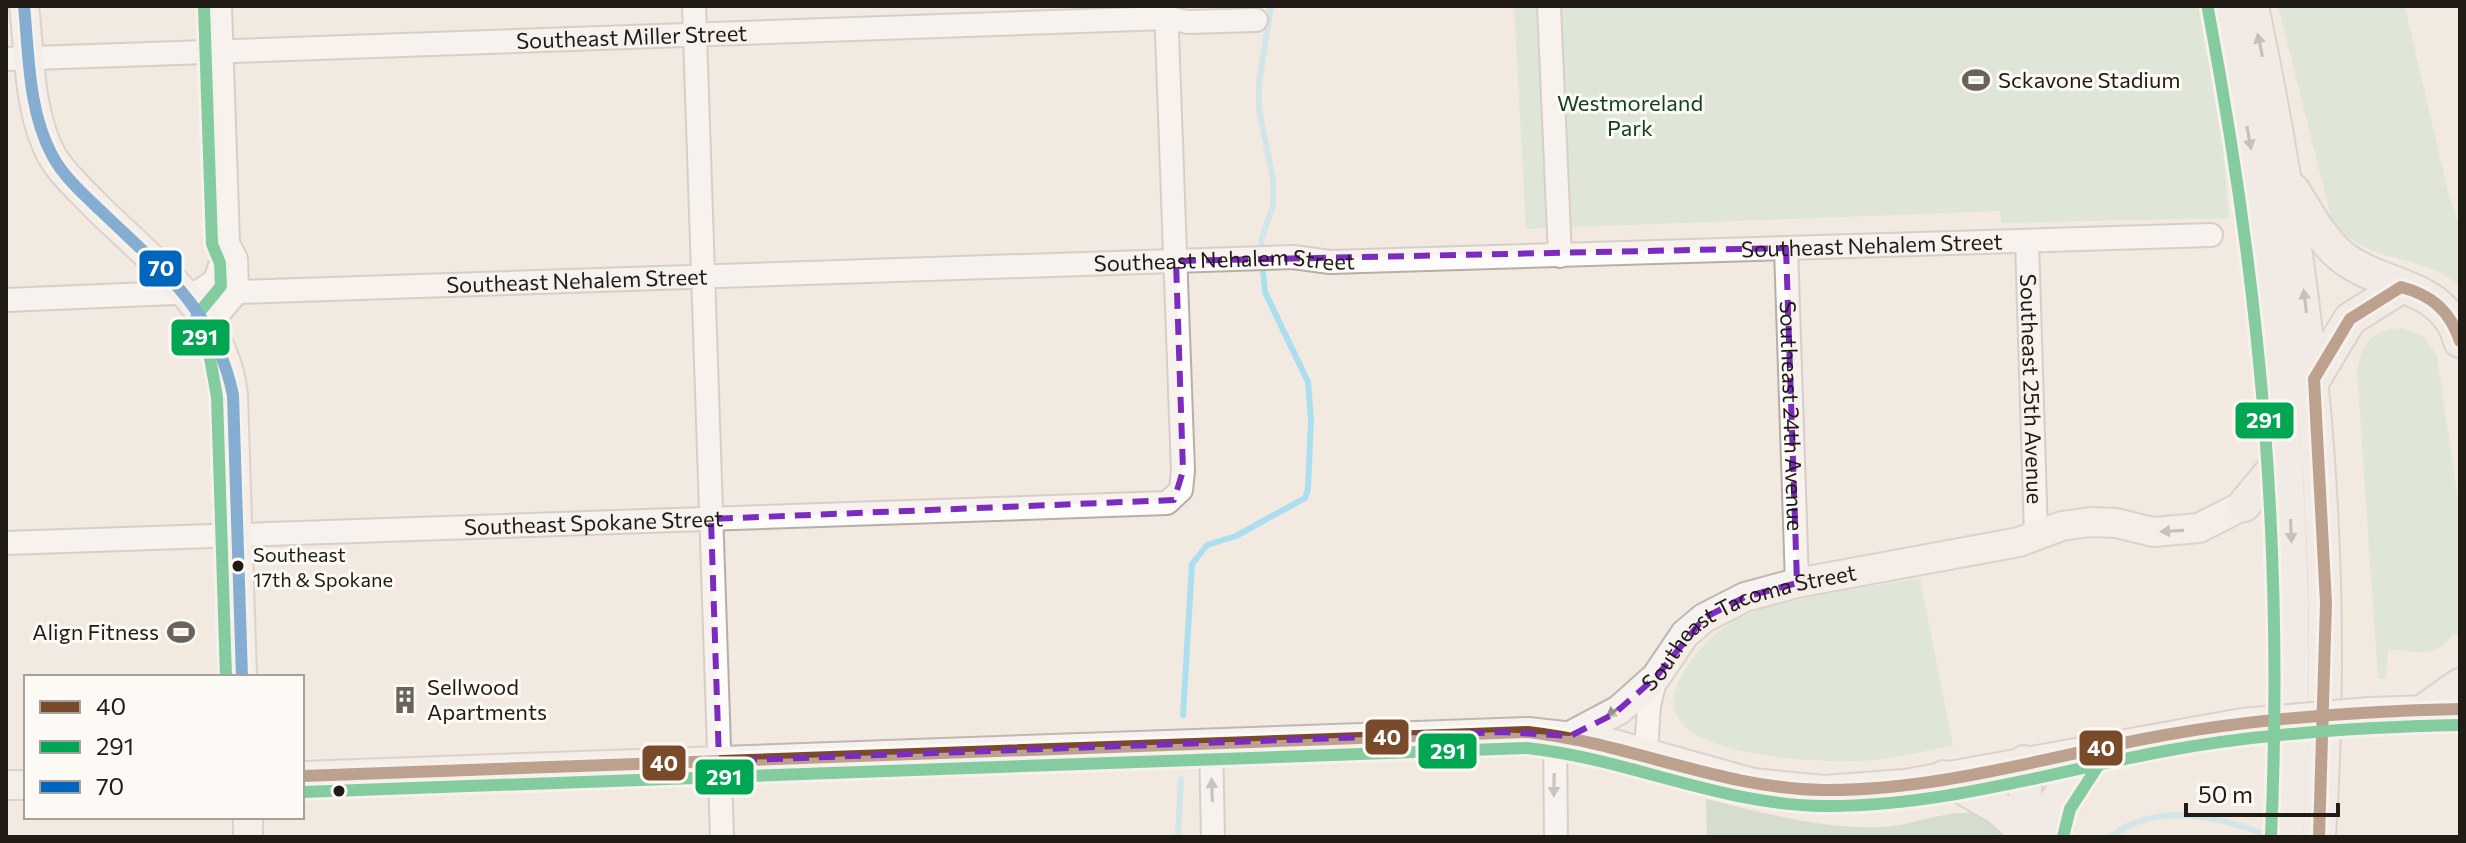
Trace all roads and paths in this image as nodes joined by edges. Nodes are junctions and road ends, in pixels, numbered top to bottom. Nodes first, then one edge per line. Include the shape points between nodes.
1 (24, 6) edge
2 (220, 6) edge
3 (694, 6) edge
4 (1549, 6) edge
5 (2224, 6) edge
6 (2252, 6) edge
7 (1166, 12) edge
8 (1256, 20) dead end
9 (695, 36) junction
10 (222, 50) junction
11 (18, 58) edge
12 (2287, 181) junction
13 (2211, 235) dead end
14 (2027, 241) junction
15 (228, 243) junction
16 (1786, 248) junction
17 (1560, 256) junction
18 (1176, 261) junction
19 (703, 276) junction
20 (2401, 287) junction
21 (237, 292) junction
22 (184, 295) junction
23 (6, 300) edge
24 (210, 324) junction
25 (2460, 341) edge
26 (2314, 379) junction
27 (2287, 453) junction
28 (2244, 505) joint
29 (711, 519) junction
30 (238, 535) junction
31 (2036, 535) junction
32 (6, 543) edge
33 (1797, 583) junction
34 (242, 675) edge
35 (1656, 677) junction
36 (2460, 685) edge
37 (2426, 709) junction
38 (2460, 709) edge
39 (1562, 734) junction
40 (1211, 743) junction
41 (2089, 749) junction
42 (1646, 752) junction
43 (719, 761) junction
44 (2024, 762) junction
45 (304, 776) edge
46 (1944, 777) junction
47 (2287, 826) edge
48 (2320, 833) edge
49 (722, 837) edge
50 (1213, 837) edge
51 (1556, 837) edge
52 (2031, 837) edge
53 (2039, 837) edge
54 (2046, 837) edge

1 - 11 main road
2 - 10 street
3 - 9 street
4 - 17 street
5 -> 27 highway via 2265,243
12 -> 6 highway
7 - 8 street, Southeast Miller Street via 1188,22
7 - 9 street, Southeast Miller Street
7 - 18 street
9 - 10 street, Southeast Miller Street
9 - 19 street
10 - 11 street, Southeast Miller Street
10 - 15 street
11 - 22 main road via 54,159
12 - 20 highway via 2330,246
26 -> 12 highway
13 - 14 street, Southeast Nehalem Street
14 - 16 street, Southeast Nehalem Street
14 - 31 street, Southeast 25th Avenue
15 - 21 street via 236,259
15 - 22 street via 215,280
16 - 17 street, Southeast Nehalem Street
16 - 33 street, Southeast 24th Avenue
17 - 18 street, Southeast Nehalem Street
18 - 19 street, Southeast Nehalem Street
18 - 29 street, Southeast Spokane Street via 1183,471 1178,495 1158,505
19 - 21 street, Southeast Nehalem Street
19 - 29 street
20 - 25 highway via 2417,290 2443,307
20 - 26 highway via 2350,319
21 - 24 street
22 - 23 street
22 - 24 main road
24 - 30 main road via 231,376
26 - 48 highway via 2326,603
27 - 28 highway
27 -> 47 highway via 2293,634
28 -> 31 main road, Southeast Tacoma Street via 2222,520 2175,532 2103,521
29 - 30 street, Southeast Spokane Street
29 - 43 street
30 - 32 street, Southeast Spokane Street
30 - 34 main road
31 - 33 main road, Southeast Tacoma Street
33 - 35 main road, Southeast Tacoma Street via 1745,597 1704,618 1671,651
35 -> 39 main road via 1614,714
35 - 42 street, Southeast Tacoma Street
36 - 37 highway
37 - 38 main road
37 - 41 main road, bridge via 2242,723
39 - 40 main road
39 - 42 main road
39 -> 51 street
40 - 43 main road
50 -> 40 street
41 - 44 main road
41 - 54 highway via 2055,803
42 - 46 main road via 1789,788 1868,788
43 - 45 main road
43 - 49 street
44 - 46 main road
44 - 53 highway via 2026,808
46 - 52 highway via 1998,808

